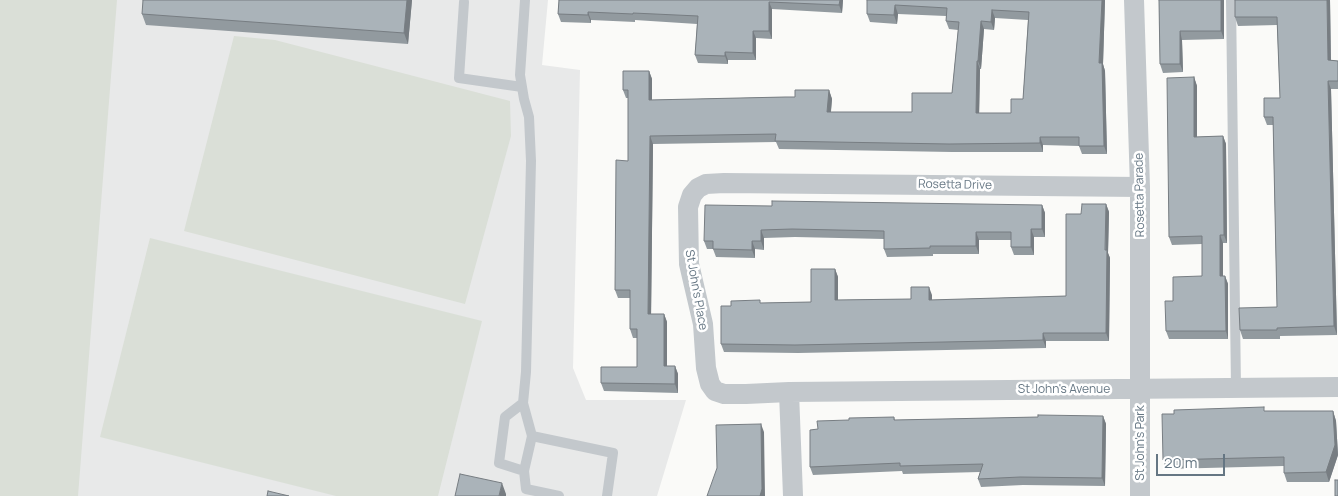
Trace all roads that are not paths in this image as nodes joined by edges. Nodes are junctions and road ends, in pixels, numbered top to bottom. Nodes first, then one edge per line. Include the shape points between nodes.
1 (525, 0) edge
2 (1134, 0) edge
3 (1231, 0) edge
4 (464, 2) dead end
5 (522, 87) junction
6 (770, 184) joint
7 (1140, 187) junction
8 (1338, 387) edge
9 (1236, 388) junction
10 (1141, 390) junction
11 (789, 392) junction
12 (523, 403) junction
13 (532, 436) junction
14 (524, 472) junction
15 (560, 496) edge
16 (606, 496) edge
17 (793, 496) edge
18 (1140, 496) edge

1 - 5 lane
2 - 7 street, Rosetta Parade
3 - 9 lane
4 - 5 lane via 459,78
5 - 12 lane via 531,161
6 - 7 street, Rosetta Drive
6 - 11 street, St John's Place via 706,184 698,188 688,207 689,264 703,324 706,368 715,391 724,394
7 - 10 street, Rosetta Parade
8 - 9 street, St John's Avenue
9 - 10 street, St John's Avenue
10 - 11 street, St John's Avenue
10 - 18 street, St John's Park
11 - 17 street
12 - 13 lane
12 - 14 lane via 505,417 500,463
13 - 14 lane
13 - 16 lane via 613,453
14 - 15 lane via 526,489

